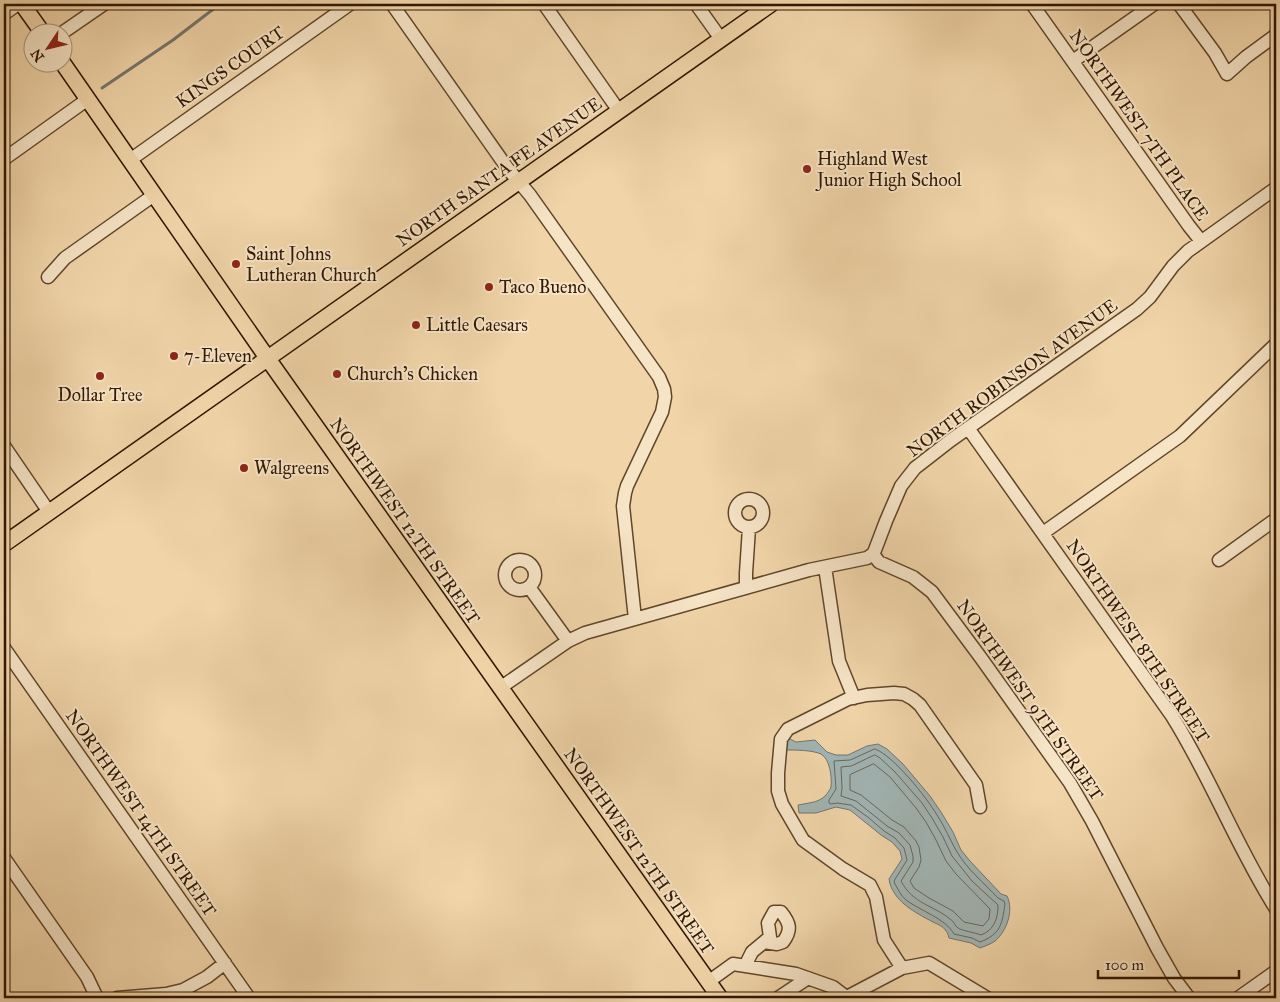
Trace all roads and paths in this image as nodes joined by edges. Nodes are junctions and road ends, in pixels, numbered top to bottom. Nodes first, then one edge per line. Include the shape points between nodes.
1 (18, 4) edge
2 (22, 4) edge
3 (104, 4) edge
4 (350, 4) edge
5 (392, 4) edge
6 (544, 4) edge
7 (696, 4) edge
8 (770, 4) edge
9 (1032, 4) edge
10 (1154, 4) edge
11 (1179, 4) edge
12 (4, 14) edge
13 (35, 22) edge
14 (72, 26) edge
15 (1276, 35) edge
16 (721, 39) junction
17 (1072, 61) junction
18 (69, 72) edge
19 (88, 99) junction
20 (619, 111) junction
21 (4, 159) edge
22 (130, 160) junction
23 (518, 182) junction
24 (1276, 188) edge
25 (154, 195) junction
26 (1201, 241) junction
27 (48, 277) dead end
28 (1276, 345) edge
29 (268, 359) junction
30 (968, 428) junction
31 (4, 446) edge
32 (49, 512) junction
33 (1276, 519) edge
34 (749, 528) dead end
35 (1043, 533) junction
36 (4, 544) edge
37 (873, 554) junction
38 (1219, 560) dead end
39 (825, 567) junction
40 (529, 587) dead end
41 (746, 588) junction
42 (635, 619) junction
43 (568, 641) junction
44 (4, 648) edge
45 (500, 688) junction
46 (854, 698) junction
47 (980, 807) dead end
48 (4, 858) edge
49 (1276, 909) edge
50 (764, 942) dead end
51 (225, 963) junction
52 (744, 966) junction
53 (902, 968) junction
54 (1276, 971) edge
55 (808, 978) junction
56 (708, 982) junction
57 (97, 998) edge
58 (117, 998) edge
59 (250, 998) edge
60 (720, 998) edge
61 (778, 998) edge
62 (845, 998) edge
63 (987, 998) edge
64 (1189, 998) edge
65 (1238, 998) edge

1 - 12 street
2 - 13 main road
3 - 14 street
4 - 22 street, KINGS COURT
5 - 23 street
6 - 20 street
7 - 16 street
8 - 16 main road, NORTH SANTA FE AVENUE
9 - 17 street, NORTHWEST 7TH PLACE
10 - 17 street
11 - 15 street via 1227,74
16 - 20 main road, NORTH SANTA FE AVENUE
17 - 26 street, NORTHWEST 7TH PLACE
18 - 19 main road, NORTHWEST 12TH STREET
19 - 21 street
19 - 22 main road, NORTHWEST 12TH STREET
20 - 23 main road, NORTH SANTA FE AVENUE
22 - 25 main road, NORTHWEST 12TH STREET
23 - 29 main road, NORTH SANTA FE AVENUE
23 - 42 street via 664,389 662,412 624,499
24 - 26 street, NORTH ROBINSON AVENUE
25 - 27 street via 65,258
25 - 29 main road, NORTHWEST 12TH STREET
26 - 30 street, NORTH ROBINSON AVENUE via 1173,266 1137,310
28 - 35 street via 1180,436
29 - 32 main road, NORTH SANTA FE AVENUE
29 - 45 main road, NORTHWEST 12TH STREET
30 - 35 street, NORTHWEST 8TH STREET
30 - 37 street, NORTH ROBINSON AVENUE via 915,468 901,486
31 - 32 street
32 - 36 main road, NORTH SANTA FE AVENUE
33 - 38 street
34 - 41 street
35 - 49 street, NORTHWEST 8TH STREET via 1180,728
37 - 39 street via 861,560
37 - 64 street, NORTHWEST 9TH STREET via 879,562 913,577 932,592 981,658 1079,796 1157,948
39 - 41 street
39 - 46 street via 839,661
40 - 43 street
41 - 42 street
42 - 43 street
43 - 45 street
44 - 51 street, NORTHWEST 14TH STREET
45 - 56 main road, NORTHWEST 12TH STREET
46 - 47 street via 904,694 920,705 976,785
46 - 53 street via 788,729 781,739 778,791 803,840 870,885 876,897 884,940
48 - 57 street via 87,977
50 - 52 street via 752,952
51 - 58 street via 183,990
51 - 59 street, NORTHWEST 14TH STREET
52 - 55 street
52 - 56 street via 733,964
53 - 62 street
53 - 63 street via 929,963
54 - 65 street
55 - 61 street
55 - 62 street via 834,987
56 - 60 main road, NORTHWEST 12TH STREET

